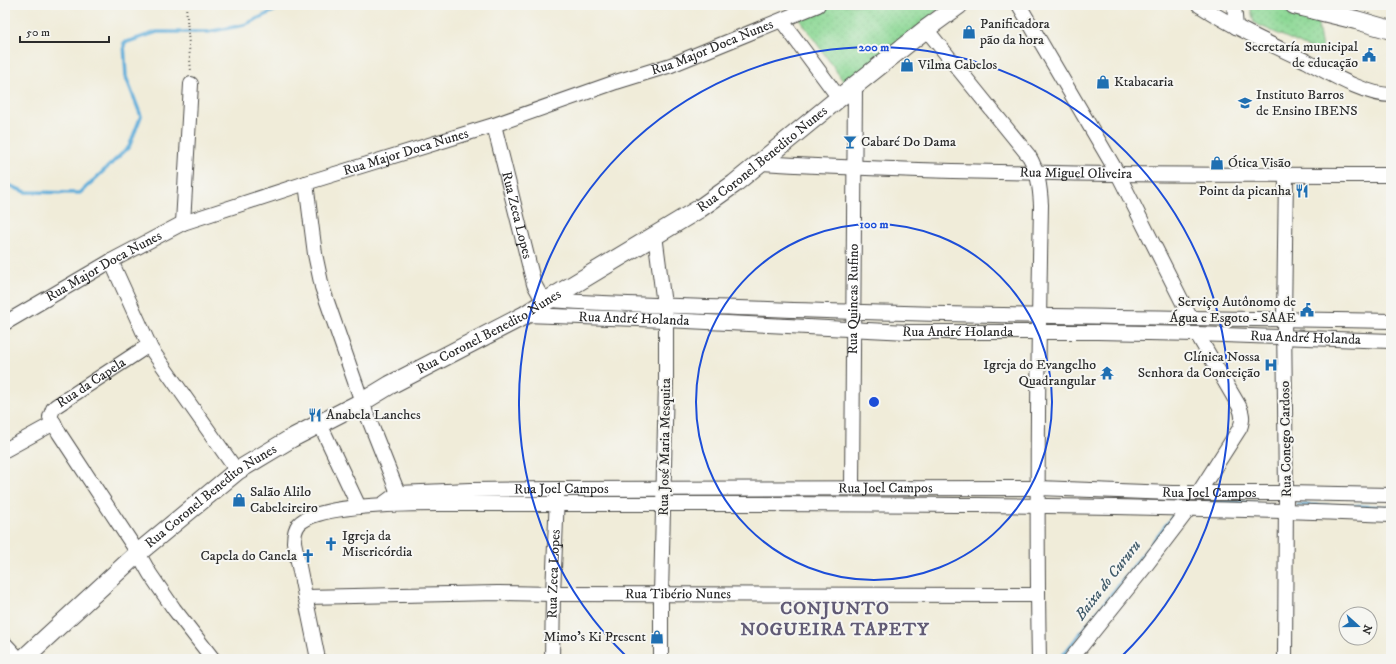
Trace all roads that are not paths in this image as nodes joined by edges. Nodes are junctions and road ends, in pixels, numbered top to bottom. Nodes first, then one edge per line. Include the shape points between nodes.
1 (818, 5) edge
2 (959, 5) edge
3 (1019, 5) edge
4 (1199, 5) edge
5 (1234, 5) edge
6 (1294, 5) edge
7 (782, 21) junction
8 (1236, 27) junction
9 (926, 29) junction
10 (1391, 30) edge
11 (192, 84) road end
12 (855, 86) junction
13 (1391, 95) edge
14 (840, 98) junction
15 (494, 125) junction
16 (761, 163) junction
17 (854, 169) junction
18 (1037, 173) junction
19 (1118, 174) junction
20 (1286, 175) junction
21 (1391, 175) edge
22 (306, 183) junction
23 (183, 223) junction
24 (655, 235) junction
25 (111, 262) junction
26 (548, 300) junction
27 (666, 313) junction
28 (853, 313) junction
29 (525, 314) junction
30 (1039, 317) junction
31 (1190, 317) junction
32 (1284, 319) junction
33 (1391, 321) edge
34 (5, 323) edge
35 (853, 330) junction
36 (1039, 331) junction
37 (1196, 334) junction
38 (1285, 338) junction
39 (1391, 341) edge
40 (149, 345) junction
41 (362, 402) junction
42 (54, 423) junction
43 (320, 424) junction
44 (5, 450) edge
45 (237, 471) junction
46 (852, 488) junction
47 (1038, 488) junction
48 (557, 489) junction
49 (664, 489) junction
50 (1200, 492) junction
51 (1172, 493) junction
52 (1286, 493) junction
53 (1391, 495) edge
54 (400, 499) junction
55 (663, 503) junction
56 (557, 504) junction
57 (1038, 505) junction
58 (360, 507) junction
59 (1168, 509) junction
60 (1189, 509) junction
61 (1286, 510) junction
62 (1391, 515) edge
63 (138, 553) junction
64 (553, 594) junction
65 (661, 595) junction
66 (1038, 595) junction
67 (305, 597) junction
68 (5, 644) edge
69 (1286, 658) edge
70 (19, 659) edge
71 (22, 659) edge
72 (213, 659) edge
73 (318, 659) edge
74 (552, 659) edge
75 (661, 659) edge
76 (1039, 659) edge
77 (1070, 659) edge

1 - 7 street, Rua Major Doca Nunes
2 - 9 street, Rua Coronel Benedito Nunes
3 - 19 street
4 - 8 street
5 - 8 street
6 - 10 street
7 - 14 street
7 - 15 street, Rua Major Doca Nunes via 671,66 616,82
8 - 13 street via 1336,77 1368,91
9 - 12 street, Rua Coronel Benedito Nunes
9 - 18 street via 1029,156
11 - 23 street
12 - 14 street, Rua Coronel Benedito Nunes
12 - 17 street, Rua Quincas Rufino
14 - 16 street, Rua Coronel Benedito Nunes
15 - 22 street, Rua Major Doca Nunes
15 - 26 street, Rua Zeca Lopes via 534,284
16 - 17 street, Rua Miguel Oliveira
16 - 24 street, Rua Coronel Benedito Nunes via 699,209
17 - 18 street, Rua Miguel Oliveira
17 - 28 street, Rua Quincas Rufino
18 - 19 street, Rua Miguel Oliveira
18 - 30 street via 1041,205
19 - 20 street, Rua Miguel Oliveira
19 - 31 street
20 - 21 street, Rua Miguel Oliveira
20 - 32 street, Rua Conego Cardoso
22 - 23 street, Rua Major Doca Nunes
22 - 41 street via 322,287
23 - 25 street, Rua Major Doca Nunes
24 - 26 street, Rua Coronel Benedito Nunes
24 - 27 street, Rua José Maria Mesquita
25 - 34 street, Rua Major Doca Nunes
25 - 40 street
26 - 27 street, Rua André Holanda
26 - 29 street, Rua Coronel Benedito Nunes
27 - 28 street, Rua André Holanda
27 - 29 street, Rua André Holanda
27 - 35 street, Rua André Holanda
27 - 49 street, Rua José Maria Mesquita
28 - 30 street, Rua André Holanda
28 - 35 street, Rua Quincas Rufino
29 - 41 street, Rua Coronel Benedito Nunes
30 - 31 street, Rua André Holanda
30 - 36 street
31 - 32 street, Rua André Holanda
32 - 33 street, Rua André Holanda
32 - 38 street, Rua Conego Cardoso
35 - 36 street, Rua André Holanda
35 - 46 street, Rua Quincas Rufino
36 - 37 street, Rua André Holanda
36 - 47 street
37 - 38 street, Rua André Holanda
37 - 50 street via 1242,415 1240,428
38 - 39 street, Rua André Holanda
38 - 52 street, Rua Conego Cardoso
40 - 42 street, Rua da Capela via 56,406 50,417
40 - 45 street
41 - 43 street, Rua Coronel Benedito Nunes
41 - 54 street
42 - 44 street, Rua da Capela
42 - 63 street
43 - 45 street, Rua Coronel Benedito Nunes
43 - 58 street
45 - 63 street, Rua Coronel Benedito Nunes
46 - 47 street, Rua Joel Campos
46 - 49 street, Rua Joel Campos
47 - 51 street, Rua Joel Campos
47 - 57 street
48 - 49 street, Rua Joel Campos
48 - 54 street, Rua Joel Campos via 470,490
48 - 56 street, Rua Zeca Lopes
49 - 55 street, Rua José Maria Mesquita
50 - 51 street, Rua Joel Campos
50 - 52 street, Rua Joel Campos
51 - 59 street
52 - 53 street, Rua Joel Campos
52 - 61 street, Rua Conego Cardoso
54 - 56 street, Rua Joel Campos
54 - 58 street
55 - 56 street, Rua Joel Campos
55 - 57 street, Rua Joel Campos
55 - 65 street, Rua José Maria Mesquita
56 - 64 street, Rua Zeca Lopes
57 - 59 street, Rua Joel Campos
57 - 66 street
58 - 67 street via 306,519 296,528 294,542
59 - 60 street, Rua Joel Campos
60 - 61 street, Rua Joel Campos
60 - 77 street
61 - 62 street, Rua Joel Campos
61 - 69 street, Rua Conego Cardoso
63 - 71 street, Rua Coronel Benedito Nunes
63 - 72 street via 174,610
64 - 65 street, Rua Tibério Nunes
64 - 67 street, Rua Tibério Nunes
64 - 74 street, Rua Zeca Lopes
65 - 66 street, Rua Tibério Nunes
65 - 75 street, Rua José Maria Mesquita
66 - 76 street
67 - 73 street
68 - 70 street

